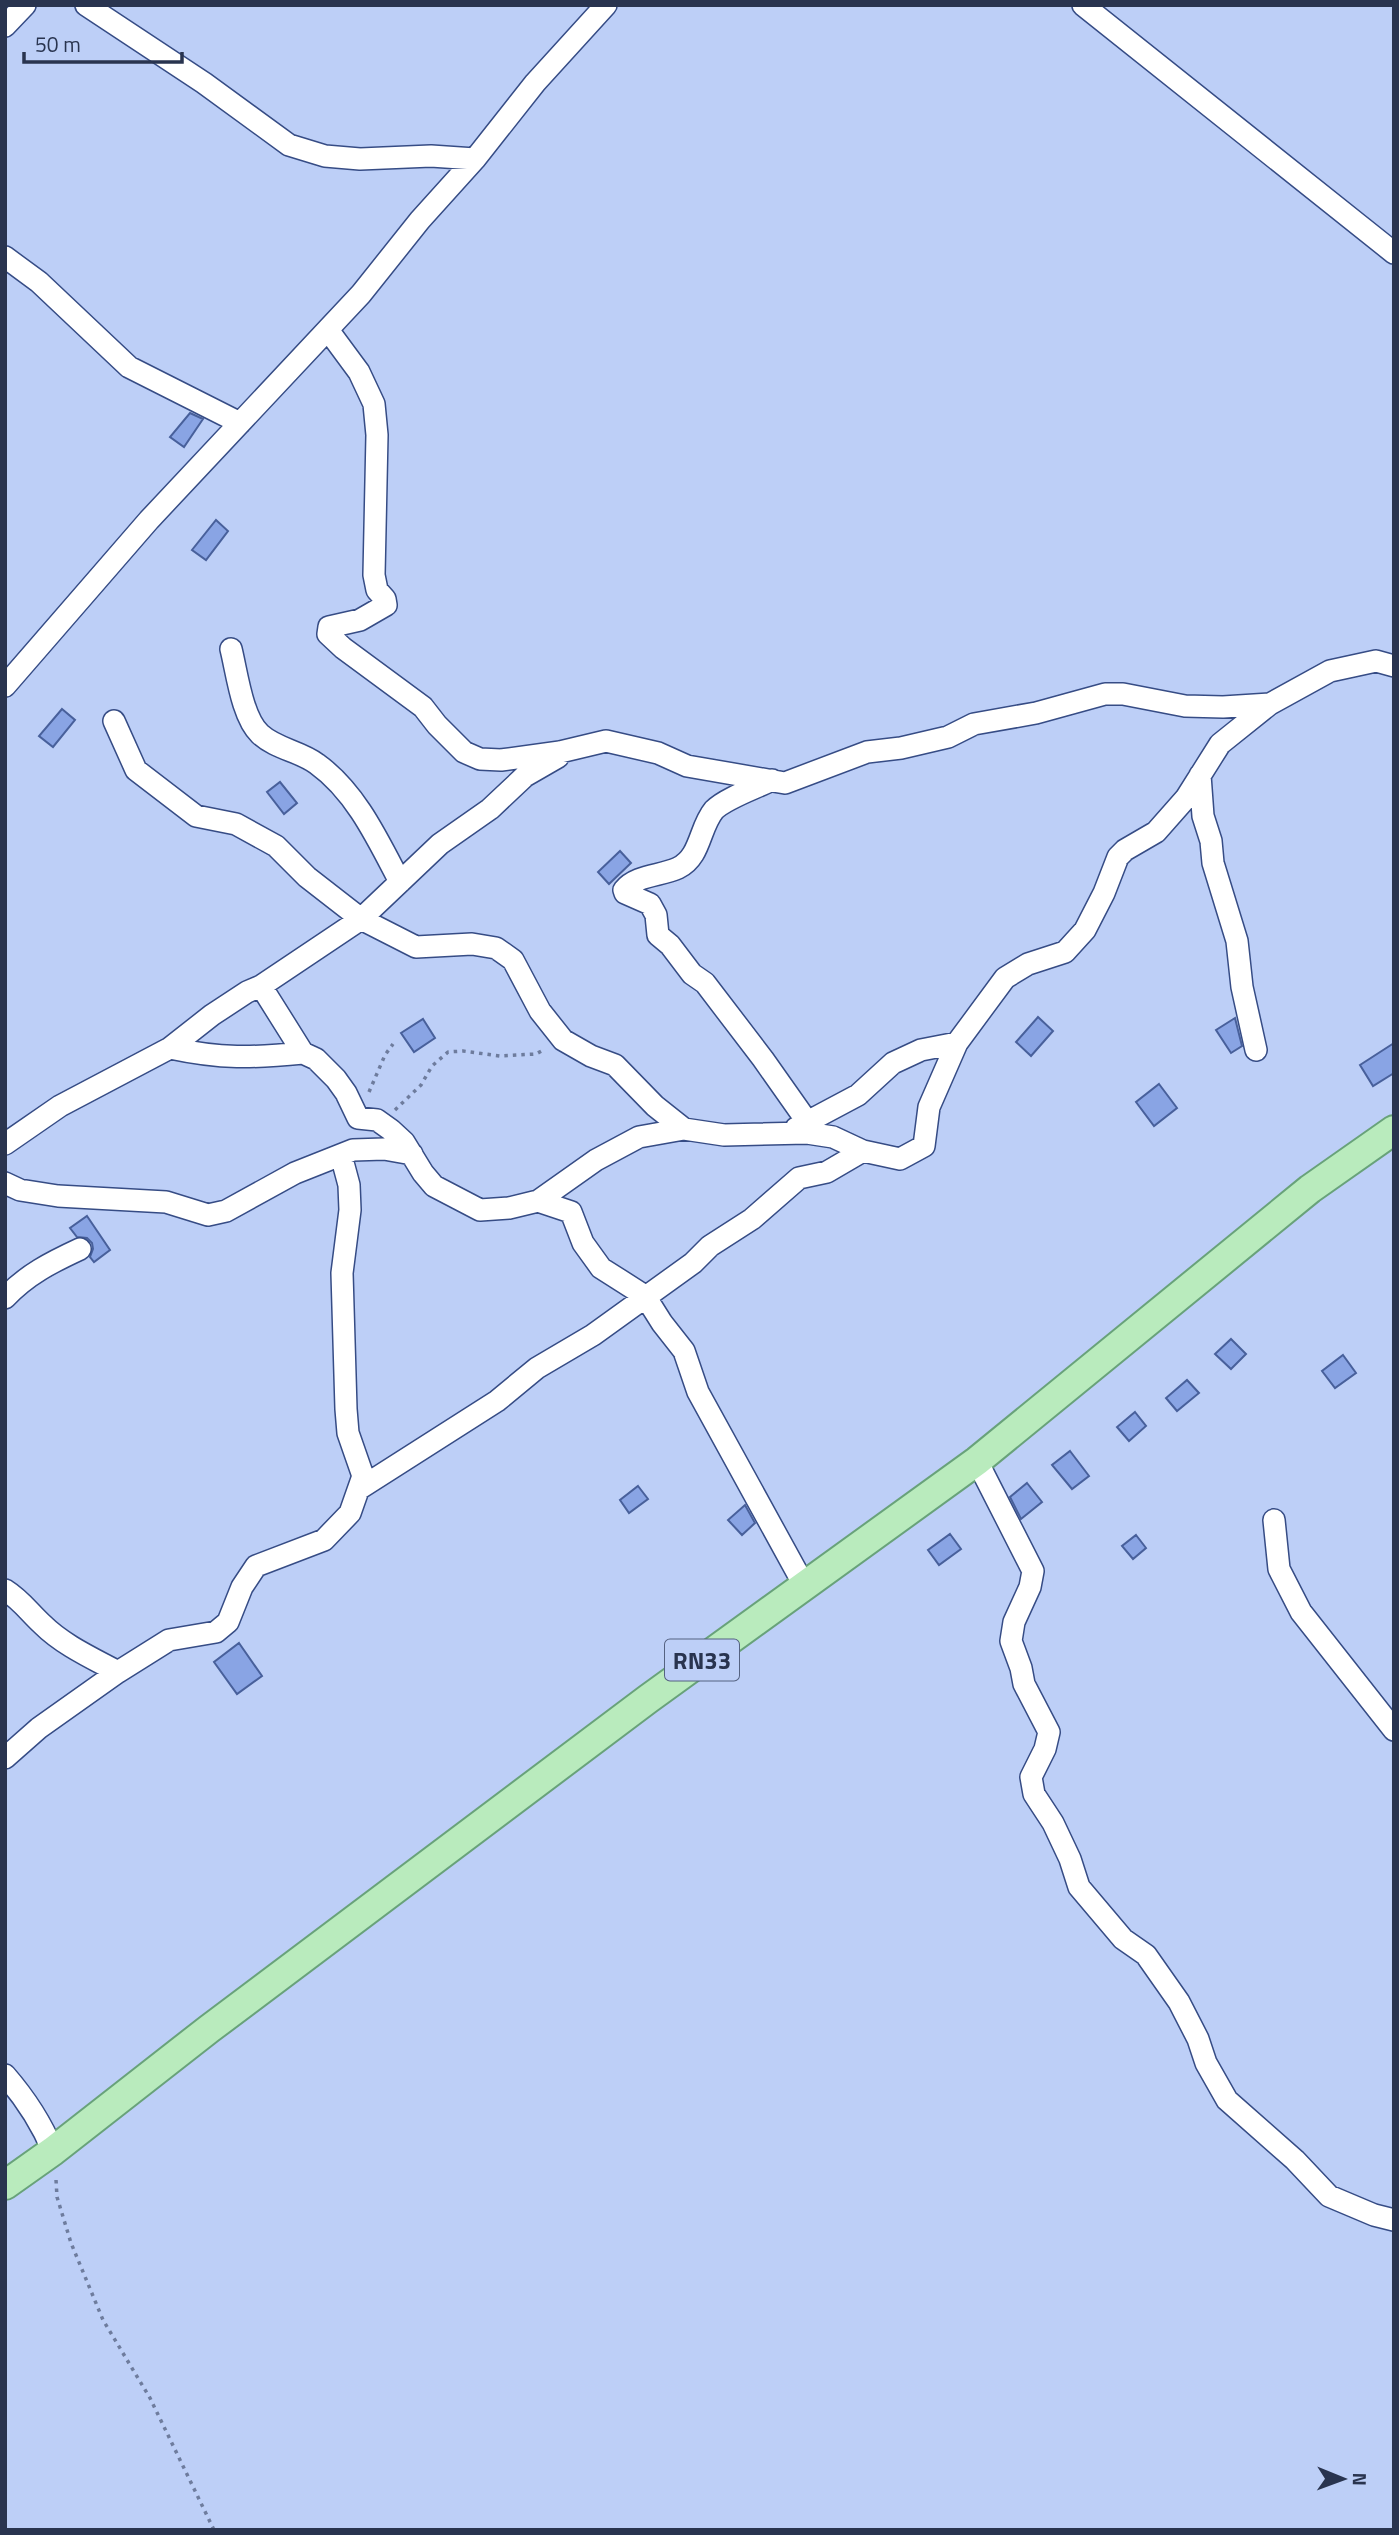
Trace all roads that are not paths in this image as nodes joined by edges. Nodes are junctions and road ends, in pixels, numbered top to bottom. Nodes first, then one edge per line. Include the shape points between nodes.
1 (25, 5) edge
2 (86, 5) edge
3 (606, 5) edge
4 (1083, 5) edge
5 (5, 26) edge
6 (475, 159) junction
7 (1394, 253) edge
8 (5, 257) edge
9 (328, 330) junction
10 (240, 423) junction
11 (231, 649) dead end
12 (1394, 666) edge
13 (5, 686) edge
14 (1270, 704) junction
15 (114, 721) dead end
16 (578, 746) junction
17 (1200, 775) junction
18 (772, 780) junction
19 (400, 882) junction
20 (361, 919) junction
21 (261, 986) junction
22 (957, 1043) junction
23 (170, 1048) junction
24 (1256, 1050) dead end
25 (303, 1053) junction
26 (806, 1120) junction
27 (684, 1129) junction
28 (1394, 1130) edge
29 (788, 1133) junction
30 (5, 1144) edge
31 (863, 1151) junction
32 (412, 1154) junction
33 (341, 1155) junction
34 (5, 1183) edge
35 (538, 1201) junction
36 (80, 1249) dead end
37 (645, 1296) junction
38 (5, 1298) edge
39 (977, 1461) junction
40 (359, 1489) junction
41 (1275, 1520) dead end
42 (804, 1585) junction
43 (5, 1590) edge
44 (118, 1672) junction
45 (1394, 1730) edge
46 (5, 1758) edge
47 (5, 2075) edge
48 (53, 2151) junction
49 (5, 2185) edge
50 (1394, 2220) edge

1 - 5 street
2 - 6 street via 289,145 326,156 360,159
3 - 6 street via 535,83
4 - 7 street
6 - 9 street
8 - 10 street via 39,282 130,367
9 - 10 street
9 - 16 street via 359,372 374,404 374,575 386,605 360,620 329,627 328,634 423,707 464,752 501,760
10 - 13 street
11 - 19 street via 247,715 260,734 318,764 348,793
12 - 14 street via 1376,661 1330,671
14 - 17 street via 1220,744
14 - 18 street via 1185,706 1105,694 974,724 948,737 867,752 785,783
15 - 20 street via 136,770 196,816 236,824 276,846
16 - 18 street via 606,741 658,752 687,766
16 - 19 street via 525,776
17 - 22 street via 1156,832 1118,858 1085,930 1065,952 1028,964 1005,978
17 - 24 street via 1203,816 1237,941
18 - 26 street via 715,810 695,853 680,867 630,883 624,890 650,904 658,935 705,983
19 - 20 street
20 - 21 street
20 - 27 street via 416,947 472,944 496,948 513,960 540,1012 563,1040 615,1065
21 - 23 street via 223,1007
21 - 25 street
22 - 26 street via 921,1050 893,1063 858,1095
22 - 31 street via 929,1107 924,1146 900,1159
23 - 25 street via 251,1058
23 - 30 street via 60,1105
25 - 32 street via 336,1079 358,1118 377,1121
26 - 29 street
27 - 29 street via 724,1135
27 - 35 street via 639,1137 596,1160
28 - 39 main road, RN33 via 1310,1189
29 - 31 street via 834,1138
31 - 37 street via 827,1171 799,1178 752,1219
32 - 33 street via 368,1149
32 - 35 street via 435,1186 480,1210
33 - 34 street via 295,1173 226,1211 208,1215 166,1202 58,1196
33 - 40 street via 350,1210 341,1273 343,1362 348,1433 363,1476
35 - 37 street via 571,1212 583,1243 601,1268
36 - 38 street via 42,1267
37 - 40 street via 593,1335 537,1368 497,1401
37 - 42 street via 684,1350 698,1392
39 - 42 main road, RN33
39 - 50 street via 1033,1571 1011,1641 1024,1684 1049,1732 1031,1787 1070,1859 1079,1887 1123,1939 1146,1955 1179,2002 1227,2100 1329,2196
40 - 44 street via 350,1513 324,1540 256,1566 228,1622 216,1632 169,1640
41 - 45 street via 1279,1569 1301,1612
42 - 48 main road, RN33
43 - 44 street via 43,1625
44 - 46 street
47 - 48 street via 23,2095
48 - 49 main road, RN33

